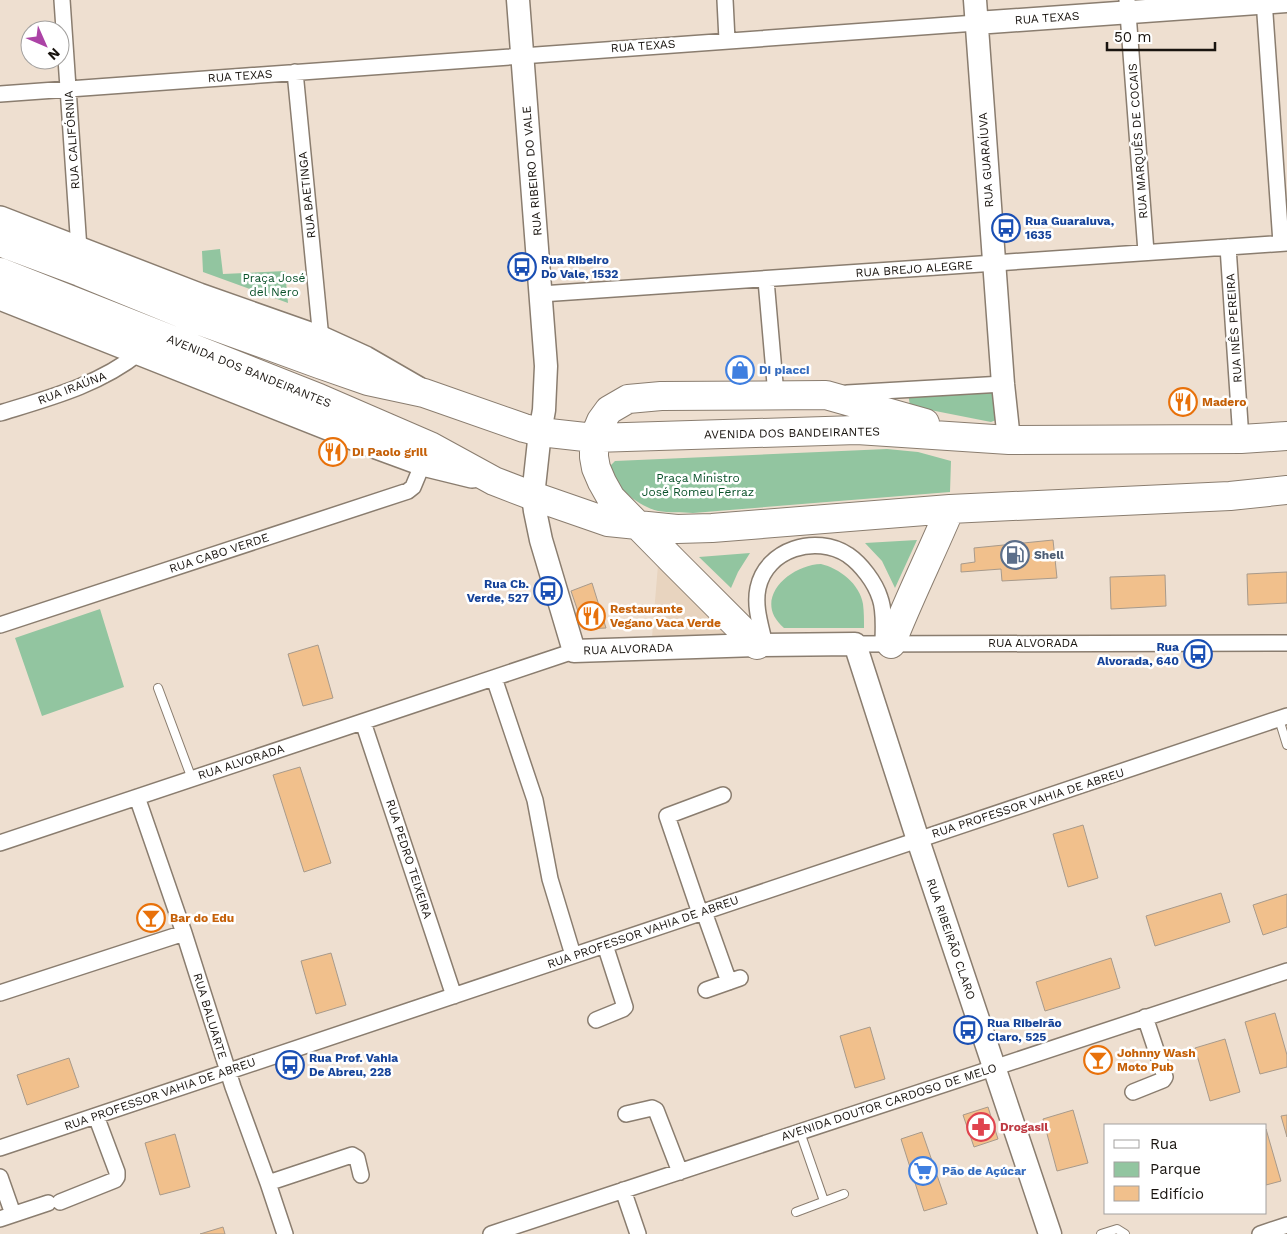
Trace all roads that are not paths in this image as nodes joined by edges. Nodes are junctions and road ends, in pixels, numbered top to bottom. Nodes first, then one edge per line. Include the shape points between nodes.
1 (62, 0) edge
2 (518, 0) edge
3 (725, 0) edge
4 (975, 0) edge
5 (1264, 1) edge
6 (1287, 1) edge
7 (1128, 6) edge
8 (976, 23) junction
9 (727, 40) junction
10 (522, 55) junction
11 (295, 72) junction
12 (68, 88) junction
13 (0, 94) edge
14 (0, 219) edge
15 (0, 242) edge
16 (1284, 243) edge
17 (1228, 247) junction
18 (79, 249) junction
19 (1146, 252) junction
20 (994, 264) junction
21 (0, 272) edge
22 (766, 280) junction
23 (541, 294) junction
24 (0, 296) edge
25 (316, 331) junction
26 (139, 353) junction
27 (1002, 384) junction
28 (424, 393) junction
29 (776, 395) junction
30 (826, 395) junction
31 (0, 414) edge
32 (540, 432) junction
33 (1287, 436) edge
34 (974, 437) junction
35 (594, 438) junction
36 (1241, 439) junction
37 (1009, 440) junction
38 (423, 463) junction
39 (494, 480) junction
40 (1287, 490) edge
41 (534, 496) junction
42 (950, 509) junction
43 (638, 526) junction
44 (0, 625) edge
45 (1287, 643) edge
46 (855, 644) junction
47 (887, 644) junction
48 (761, 645) junction
49 (574, 651) junction
50 (494, 678) junction
51 (158, 688) dead end
52 (1283, 717) edge
53 (363, 722) junction
54 (1287, 745) edge
55 (192, 779) junction
56 (723, 795) dead end
57 (137, 797) junction
58 (918, 840) junction
59 (0, 843) edge
60 (702, 912) junction
61 (184, 932) junction
62 (604, 945) junction
63 (573, 956) junction
64 (1287, 970) edge
65 (706, 990) dead end
66 (0, 993) edge
67 (454, 996) junction
68 (1145, 1017) junction
69 (596, 1020) dead end
70 (994, 1067) junction
71 (228, 1072) junction
72 (1133, 1092) dead end
73 (626, 1114) dead end
74 (96, 1116) junction
75 (800, 1132) junction
76 (0, 1148) edge
77 (680, 1172) junction
78 (361, 1175) dead end
79 (0, 1177) edge
80 (268, 1183) junction
81 (623, 1190) junction
82 (844, 1194) dead end
83 (824, 1201) junction
84 (796, 1212) dead end
85 (6, 1216) edge
86 (1287, 1226) edge
87 (498, 1233) edge
88 (285, 1234) edge
89 (638, 1234) edge
90 (1050, 1234) edge
91 (1101, 1234) edge
92 (1125, 1234) edge
93 (1260, 1234) edge

1 - 12 street, RUA CALIFÓRNIA
2 - 10 street, RUA RIBEIRO DO VALE
3 - 9 street
4 - 8 street, RUA GUARAÍUVA
5 - 6 street, RUA TEXAS
5 - 7 street, RUA TEXAS
5 - 16 street
7 - 8 street, RUA TEXAS
7 - 19 street, RUA MARQUÊS DE COCAIS
8 - 9 street, RUA TEXAS
8 - 20 street, RUA GUARAÍUVA
9 - 10 street, RUA TEXAS
10 - 11 street, RUA TEXAS
10 - 23 street, RUA RIBEIRO DO VALE
11 - 12 street, RUA TEXAS
11 - 25 street, RUA BAETINGA
12 - 13 street, RUA TEXAS
12 - 18 street, RUA CALIFÓRNIA
14 - 18 main road, AVENIDA DOS BANDEIRANTES
15 - 28 highway, AVENIDA DOS BANDEIRANTES via 318,364 368,381
16 - 17 street, RUA BREJO ALEGRE
17 - 19 street, RUA BREJO ALEGRE
17 - 36 street, RUA INÊS PEREIRA
18 - 25 main road, AVENIDA DOS BANDEIRANTES via 199,296
19 - 20 street, RUA BREJO ALEGRE
20 - 22 street, RUA BREJO ALEGRE
20 - 27 street, RUA GUARAÍUVA
21 - 39 highway, AVENIDA DOS BANDEIRANTES via 319,398 430,446
22 - 23 street, RUA BREJO ALEGRE
22 - 29 street
23 - 32 street, RUA RIBEIRO DO VALE via 546,366
24 - 26 main road, AVENIDA DOS BANDEIRANTES
25 - 28 main road, AVENIDA DOS BANDEIRANTES
26 - 31 street, RUA IRAÚNA via 104,377
26 - 38 main road, AVENIDA DOS BANDEIRANTES
27 - 30 street
27 - 37 street, RUA GUARAÍUVA
28 - 32 highway, AVENIDA DOS BANDEIRANTES
29 - 30 highway
29 - 35 highway via 628,399 609,410
30 - 34 highway
32 - 35 highway, AVENIDA DOS BANDEIRANTES
32 - 41 street
33 - 36 highway, AVENIDA DOS BANDEIRANTES
34 - 35 highway, AVENIDA DOS BANDEIRANTES via 857,430
34 - 37 highway, AVENIDA DOS BANDEIRANTES
35 - 43 highway via 594,457 602,482 611,498
36 - 37 highway, AVENIDA DOS BANDEIRANTES
38 - 39 main road, AVENIDA DOS BANDEIRANTES
38 - 44 street, RUA CABO VERDE via 413,487 408,491
39 - 41 highway, AVENIDA DOS BANDEIRANTES
40 - 42 highway, AVENIDA DOS BANDEIRANTES via 1230,496
41 - 43 highway, AVENIDA DOS BANDEIRANTES via 608,522
41 - 49 street via 536,523
42 - 43 highway, AVENIDA DOS BANDEIRANTES via 712,528
42 - 47 highway
43 - 48 highway
45 - 47 street, RUA ALVORADA
46 - 47 street, RUA ALVORADA
46 - 48 street, RUA ALVORADA
46 - 58 street, RUA RIBEIRÃO CLARO
47 - 48 street via 880,597 863,569 848,555 816,545 789,550 764,570 756,604
48 - 49 street, RUA ALVORADA
49 - 50 street, RUA ALVORADA
50 - 53 street, RUA ALVORADA
50 - 63 street via 535,800 550,879
51 - 55 lane
52 - 54 lane
52 - 58 street, RUA PROFESSOR VAHIA DE ABREU
53 - 55 street, RUA ALVORADA
53 - 67 street, RUA PEDRO TEIXEIRA
55 - 57 street, RUA ALVORADA
56 - 60 street via 667,816
57 - 59 street, RUA ALVORADA
57 - 61 street, RUA BALUARTE
58 - 60 street, RUA PROFESSOR VAHIA DE ABREU
58 - 70 street, RUA RIBEIRÃO CLARO
60 - 62 street, RUA PROFESSOR VAHIA DE ABREU
60 - 65 street via 735,980
61 - 66 street
61 - 71 street, RUA BALUARTE
62 - 63 street, RUA PROFESSOR VAHIA DE ABREU
62 - 69 street via 625,1007
63 - 67 street, RUA PROFESSOR VAHIA DE ABREU
64 - 68 street, AVENIDA DOUTOR CARDOSO DE MELO
67 - 71 street, RUA PROFESSOR VAHIA DE ABREU
68 - 70 street, AVENIDA DOUTOR CARDOSO DE MELO
68 - 72 street via 1165,1077
70 - 75 street, AVENIDA DOUTOR CARDOSO DE MELO
70 - 90 street, RUA RIBEIRÃO CLARO
71 - 74 street, RUA PROFESSOR VAHIA DE ABREU
71 - 80 street, RUA BALUARTE
73 - 77 street via 652,1108 656,1110
74 - 76 street, RUA PROFESSOR VAHIA DE ABREU
74 - 85 street via 117,1172 115,1180 54,1203
75 - 77 street, AVENIDA DOUTOR CARDOSO DE MELO
75 - 83 lane
77 - 81 street, AVENIDA DOUTOR CARDOSO DE MELO
78 - 80 street via 357,1158 352,1155
79 - 85 street
80 - 88 street, RUA BALUARTE
81 - 87 street, AVENIDA DOUTOR CARDOSO DE MELO
81 - 89 street
82 - 83 lane
83 - 84 lane
86 - 93 street
91 - 92 lane via 1117,1229

